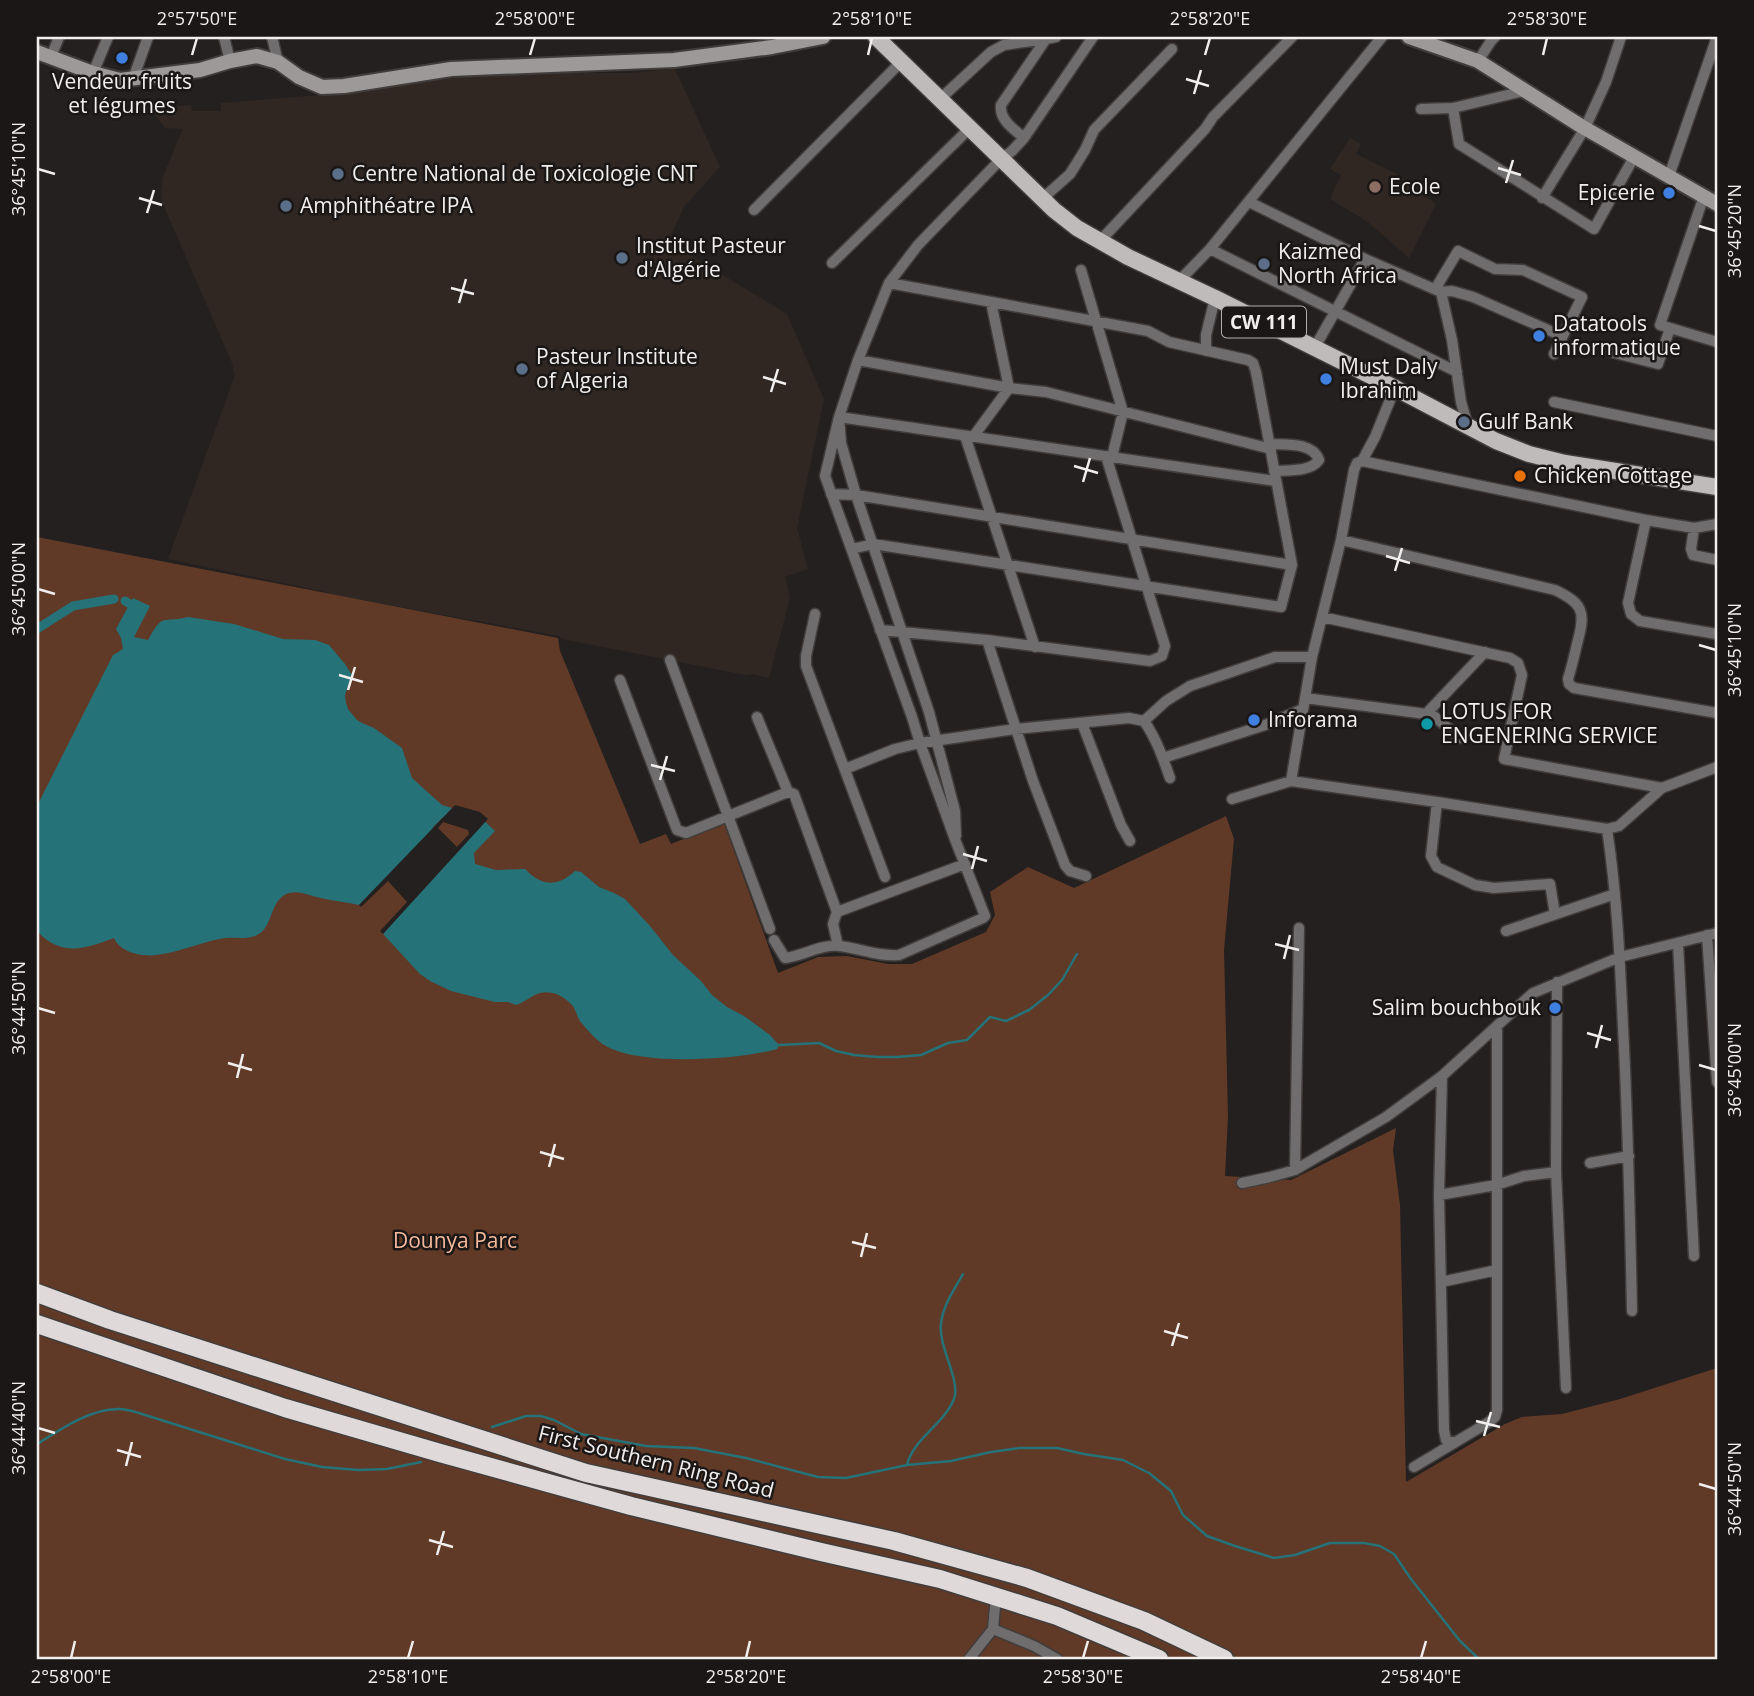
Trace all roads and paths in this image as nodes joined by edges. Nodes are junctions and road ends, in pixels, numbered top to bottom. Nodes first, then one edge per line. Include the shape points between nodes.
1 (59, 37) edge
2 (108, 37) edge
3 (148, 37) edge
4 (224, 37) edge
5 (272, 37) edge
6 (823, 37) edge
7 (876, 37) edge
8 (1093, 37) edge
9 (1292, 37) edge
10 (1382, 37) edge
11 (1409, 37) edge
12 (1495, 37) edge
13 (1621, 37) edge
14 (1051, 38) edge
15 (1717, 38) edge
16 (1003, 41) edge
17 (1172, 49) dead end
18 (44, 54) edge
19 (230, 61) junction
20 (1478, 61) junction
21 (278, 62) junction
22 (901, 62) junction
23 (93, 73) junction
24 (133, 79) junction
25 (1524, 91) junction
26 (940, 99) junction
27 (1453, 108) junction
28 (1420, 109) dead end
29 (1585, 128) junction
30 (969, 129) junction
31 (1024, 138) junction
32 (1634, 158) junction
33 (1001, 159) junction
34 (1669, 176) junction
35 (1542, 198) junction
36 (1042, 199) junction
37 (1711, 200) edge
38 (1249, 202) junction
39 (754, 210) dead end
40 (1100, 241) junction
41 (1210, 249) junction
42 (1365, 259) junction
43 (832, 263) dead end
44 (1081, 270) dead end
45 (1179, 281) junction
46 (889, 283) junction
47 (1441, 292) junction
48 (1215, 298) junction
49 (991, 302) junction
50 (1336, 311) junction
51 (1097, 321) junction
52 (1670, 328) junction
53 (1562, 336) junction
54 (1717, 342) edge
55 (1315, 348) junction
56 (1206, 351) junction
57 (1611, 352) dead end
58 (1554, 354) dead end
59 (858, 360) junction
60 (1457, 372) junction
61 (1009, 388) junction
62 (1395, 388) junction
63 (1554, 402) dead end
64 (1123, 412) junction
65 (839, 416) junction
66 (1468, 426) junction
67 (969, 436) junction
68 (1717, 436) edge
69 (1271, 446) junction
70 (1109, 456) junction
71 (1362, 461) junction
72 (1275, 476) junction
73 (1717, 487) edge
74 (831, 494) junction
75 (856, 495) junction
76 (992, 518) junction
77 (1646, 520) junction
78 (1717, 524) edge
79 (1695, 528) junction
80 (1131, 540) junction
81 (1340, 540) junction
82 (873, 544) junction
83 (852, 549) junction
84 (1717, 560) edge
85 (1008, 564) junction
86 (1292, 565) junction
87 (1146, 586) junction
88 (815, 614) dead end
89 (1322, 617) junction
90 (880, 630) junction
91 (904, 632) junction
92 (1717, 634) edge
93 (987, 640) junction
94 (1035, 647) junction
95 (1485, 652) junction
96 (1312, 657) junction
97 (670, 660) dead end
98 (620, 680) dead end
99 (1304, 704) junction
100 (1429, 712) junction
101 (1717, 713) edge
102 (757, 717) dead end
103 (1144, 721) junction
104 (1082, 723) junction
105 (1015, 729) junction
106 (1460, 738) dead end
107 (937, 742) junction
108 (920, 744) junction
109 (1163, 758) junction
110 (1717, 767) edge
111 (845, 769) junction
112 (1170, 778) dead end
113 (1291, 781) junction
114 (1662, 788) junction
115 (788, 792) junction
116 (1232, 799) dead end
117 (1437, 802) junction
118 (728, 817) junction
119 (1607, 830) junction
120 (1130, 841) dead end
121 (956, 842) junction
122 (965, 864) junction
123 (1086, 876) dead end
124 (885, 877) dead end
125 (1615, 894) junction
126 (837, 912) junction
127 (1555, 914) junction
128 (1299, 928) dead end
129 (770, 929) dead end
130 (1506, 931) dead end
131 (1712, 934) edge
132 (774, 940) dead end
133 (1678, 943) junction
134 (838, 946) junction
135 (1620, 957) junction
136 (1557, 982) junction
137 (1497, 1027) junction
138 (1442, 1076) junction
139 (1717, 1082) edge
140 (1629, 1156) junction
141 (1590, 1163) dead end
142 (1294, 1170) junction
143 (1556, 1172) junction
144 (1242, 1183) dead end
145 (1496, 1185) junction
146 (1439, 1195) junction
147 (1694, 1256) dead end
148 (1497, 1270) junction
149 (1441, 1282) junction
150 (37, 1293) edge
151 (1632, 1311) dead end
152 (37, 1324) edge
153 (1566, 1388) dead end
154 (1453, 1442) junction
155 (1414, 1467) dead end
156 (996, 1597) junction
157 (993, 1629) junction
158 (969, 1659) edge
159 (1057, 1659) edge
160 (1159, 1659) edge
161 (1224, 1659) edge

1 - 18 street
2 - 23 street
3 - 24 street
4 - 19 street
5 - 21 street
6 - 21 street via 674,60 451,69 344,86 322,87
7 - 22 main road, CW 111
8 - 31 street
9 - 40 street
10 - 38 street
11 - 20 street
12 - 20 street
13 - 29 street
14 - 16 street
14 - 31 street via 1000,110
15 - 34 street
16 - 26 street
17 - 36 street via 1110,111 1070,174
18 - 23 street
19 - 21 street via 257,56
19 - 24 street
20 - 25 street
22 - 26 main road, CW 111
22 - 39 street
23 - 24 street
25 - 27 street
25 - 29 street
26 - 30 main road, CW 111
27 - 28 street
27 - 35 street via 1458,145
29 - 32 street
29 - 35 street
30 - 33 main road, CW 111
30 - 43 street
31 - 33 street
32 - 34 street
32 - 35 street via 1594,229
33 - 36 main road, CW 111
33 - 46 street via 918,245
34 - 37 street
36 - 40 main road, CW 111
37 - 52 street via 1660,325
38 - 41 street
38 - 42 street
40 - 45 main road, CW 111
41 - 45 street
41 - 50 street
42 - 47 street
42 - 50 street
44 - 51 street
45 - 48 main road, CW 111
46 - 49 street
46 - 59 street
47 - 53 street via 1473,297
47 - 53 street via 1437,286 1458,251 1495,270 1523,270 1582,297
47 - 60 street
48 - 55 main road, CW 111
48 - 56 street
49 - 51 street
49 - 61 street
50 - 55 street
50 - 60 street
51 - 56 street via 1148,331 1169,342
51 - 64 street
52 - 54 street
52 - 57 street via 1658,363
53 - 58 street
55 - 62 main road, CW 111
56 - 69 street via 1253,363
59 - 61 street
59 - 65 street
60 - 66 street
61 - 64 street via 1046,392
61 - 67 street
62 - 66 main road, CW 111
62 - 71 street
63 - 68 street
64 - 69 street
64 - 70 street
65 - 67 street
65 - 74 street via 825,476
65 - 75 street via 841,443
66 - 73 main road, CW 111 via 1530,454 1565,463
67 - 70 street
67 - 76 street
69 - 72 street
69 - 72 street via 1312,450 1319,460 1309,468
70 - 72 street
70 - 80 street
71 - 77 street
71 - 81 street via 1354,471
72 - 86 street
74 - 75 street
74 - 83 street
75 - 76 street
75 - 82 street
76 - 80 street
76 - 85 street
77 - 79 street
77 - 92 street via 1628,603 1631,614 1640,621
78 - 79 street
79 - 84 street via 1693,555
80 - 86 street
80 - 87 street
81 - 89 street
81 - 101 street via 1555,590 1579,608 1583,619 1569,679 1574,688
82 - 83 street
82 - 85 street
82 - 91 street
83 - 90 street
85 - 87 street
85 - 94 street
86 - 87 street via 1281,607
87 - 94 street via 1165,646 1157,659
88 - 111 street via 806,666
89 - 95 street
89 - 96 street
90 - 91 street
90 - 108 street
91 - 93 street
91 - 107 street
93 - 94 street
93 - 105 street
95 - 100 street
95 - 114 street via 1510,658 1518,663 1522,675 1504,759
96 - 99 street
96 - 103 street via 1275,657 1190,686
97 - 118 street
98 - 118 street via 677,830 685,834
99 - 100 street
99 - 109 street via 1265,725
99 - 113 street
100 - 106 street
102 - 115 street
103 - 104 street
103 - 109 street
104 - 105 street
104 - 120 street
105 - 107 street
105 - 123 street via 1065,865
107 - 108 street
107 - 121 street via 956,818
108 - 111 street
108 - 121 street
109 - 112 street
110 - 114 street
111 - 124 street
113 - 116 street
113 - 117 street
114 - 119 street via 1619,826
115 - 118 street
115 - 126 street via 794,794
117 - 119 street
117 - 127 street via 1431,856 1437,867 1475,885 1494,888 1550,884
118 - 129 street
119 - 125 street
121 - 122 street
122 - 126 street
122 - 134 street via 983,918 899,955
125 - 127 street
125 - 135 street
126 - 134 street via 833,924
127 - 130 street
128 - 142 street
131 - 133 street
131 - 139 street
132 - 134 street via 785,958
133 - 135 street
133 - 147 street
135 - 136 street
135 - 140 street
136 - 137 street via 1533,993
136 - 143 street
137 - 138 street
137 - 145 street
138 - 142 street via 1386,1117
138 - 146 street
140 - 141 street
140 - 151 street
142 - 144 street
143 - 145 street
143 - 153 street
145 - 146 street
145 - 148 street
146 - 149 street
148 - 149 street
148 - 154 street via 1497,1410 1489,1422
149 - 154 street via 1444,1430 1446,1440
150 - 161 highway, First Southern Ring Road via 586,1473 894,1541 1027,1578 1144,1621
152 - 156 highway via 285,1408 440,1453
154 - 155 street
156 - 157 street
156 - 160 highway via 1057,1616
157 - 158 street
157 - 159 street

